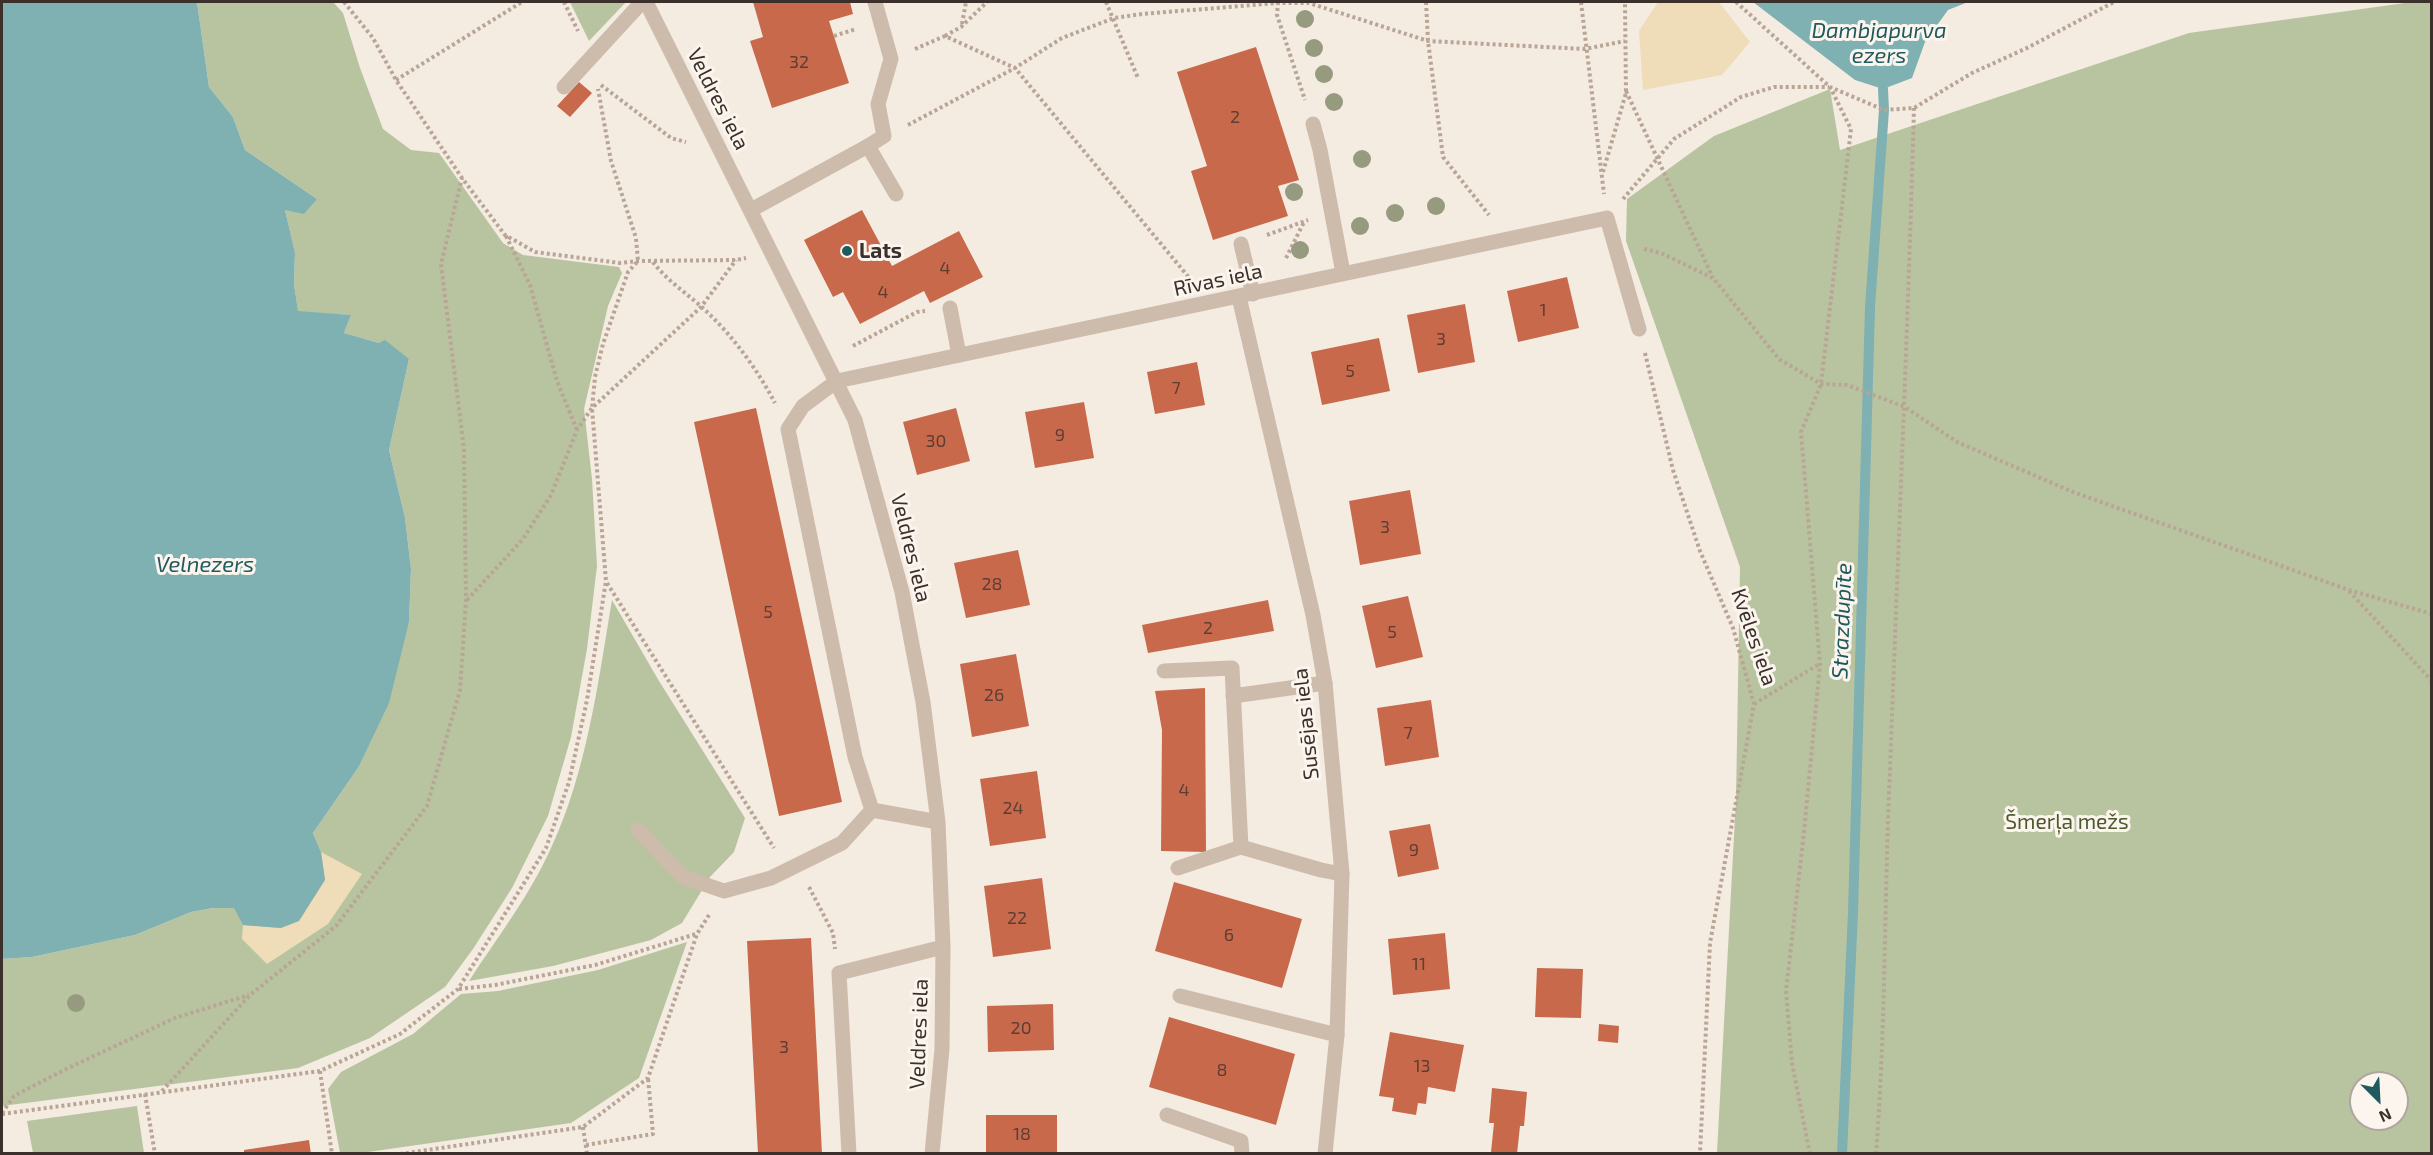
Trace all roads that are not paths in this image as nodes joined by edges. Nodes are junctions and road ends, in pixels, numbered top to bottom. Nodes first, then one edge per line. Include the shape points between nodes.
1 (644, 2) edge
2 (875, 2) edge
3 (564, 87) dead end
4 (1313, 124) road end
5 (868, 147) junction
6 (896, 194) dead end
7 (752, 210) junction
8 (1241, 244) dead end
9 (1343, 273) junction
10 (1246, 296) junction
11 (950, 308) road end
12 (1639, 329) road end
13 (958, 355) junction
14 (837, 381) junction
15 (1164, 671) dead end
16 (1325, 683) junction
17 (1233, 696) junction
18 (872, 810) junction
19 (938, 822) junction
20 (638, 830) dead end
21 (1241, 847) junction
22 (1178, 868) dead end
23 (1342, 874) junction
24 (943, 947) junction
25 (1180, 996) dead end
26 (1338, 1035) junction
27 (1167, 1115) dead end
28 (849, 1154) edge
29 (932, 1154) edge
30 (1242, 1154) edge
31 (1325, 1154) edge

1 - 3 street
1 - 7 street, Veldres iela
2 - 5 street via 891,59 878,104 884,136
4 - 9 street
5 - 6 street
5 - 7 street
7 - 14 street, Veldres iela
8 - 10 street, Susējas iela
9 - 10 street, Rīvas iela
9 - 12 street, Rīvas iela via 1607,218
10 - 13 street, Rīvas iela
10 - 16 street, Susējas iela
11 - 13 street
13 - 14 street, Rīvas iela
14 - 18 street via 803,406 788,429 855,757
14 - 19 street, Veldres iela via 855,420 902,592 923,702
15 - 17 street via 1232,668
16 - 17 street
16 - 23 street, Susējas iela
17 - 21 street
18 - 19 street
18 - 20 street via 842,843 771,878 724,891 683,877
19 - 24 street, Veldres iela
21 - 22 street
21 - 23 street
23 - 26 street, Susējas iela
24 - 28 street via 839,973
24 - 29 street, Veldres iela via 942,1049
25 - 26 street
26 - 31 street, Susējas iela
27 - 30 street via 1240,1141

